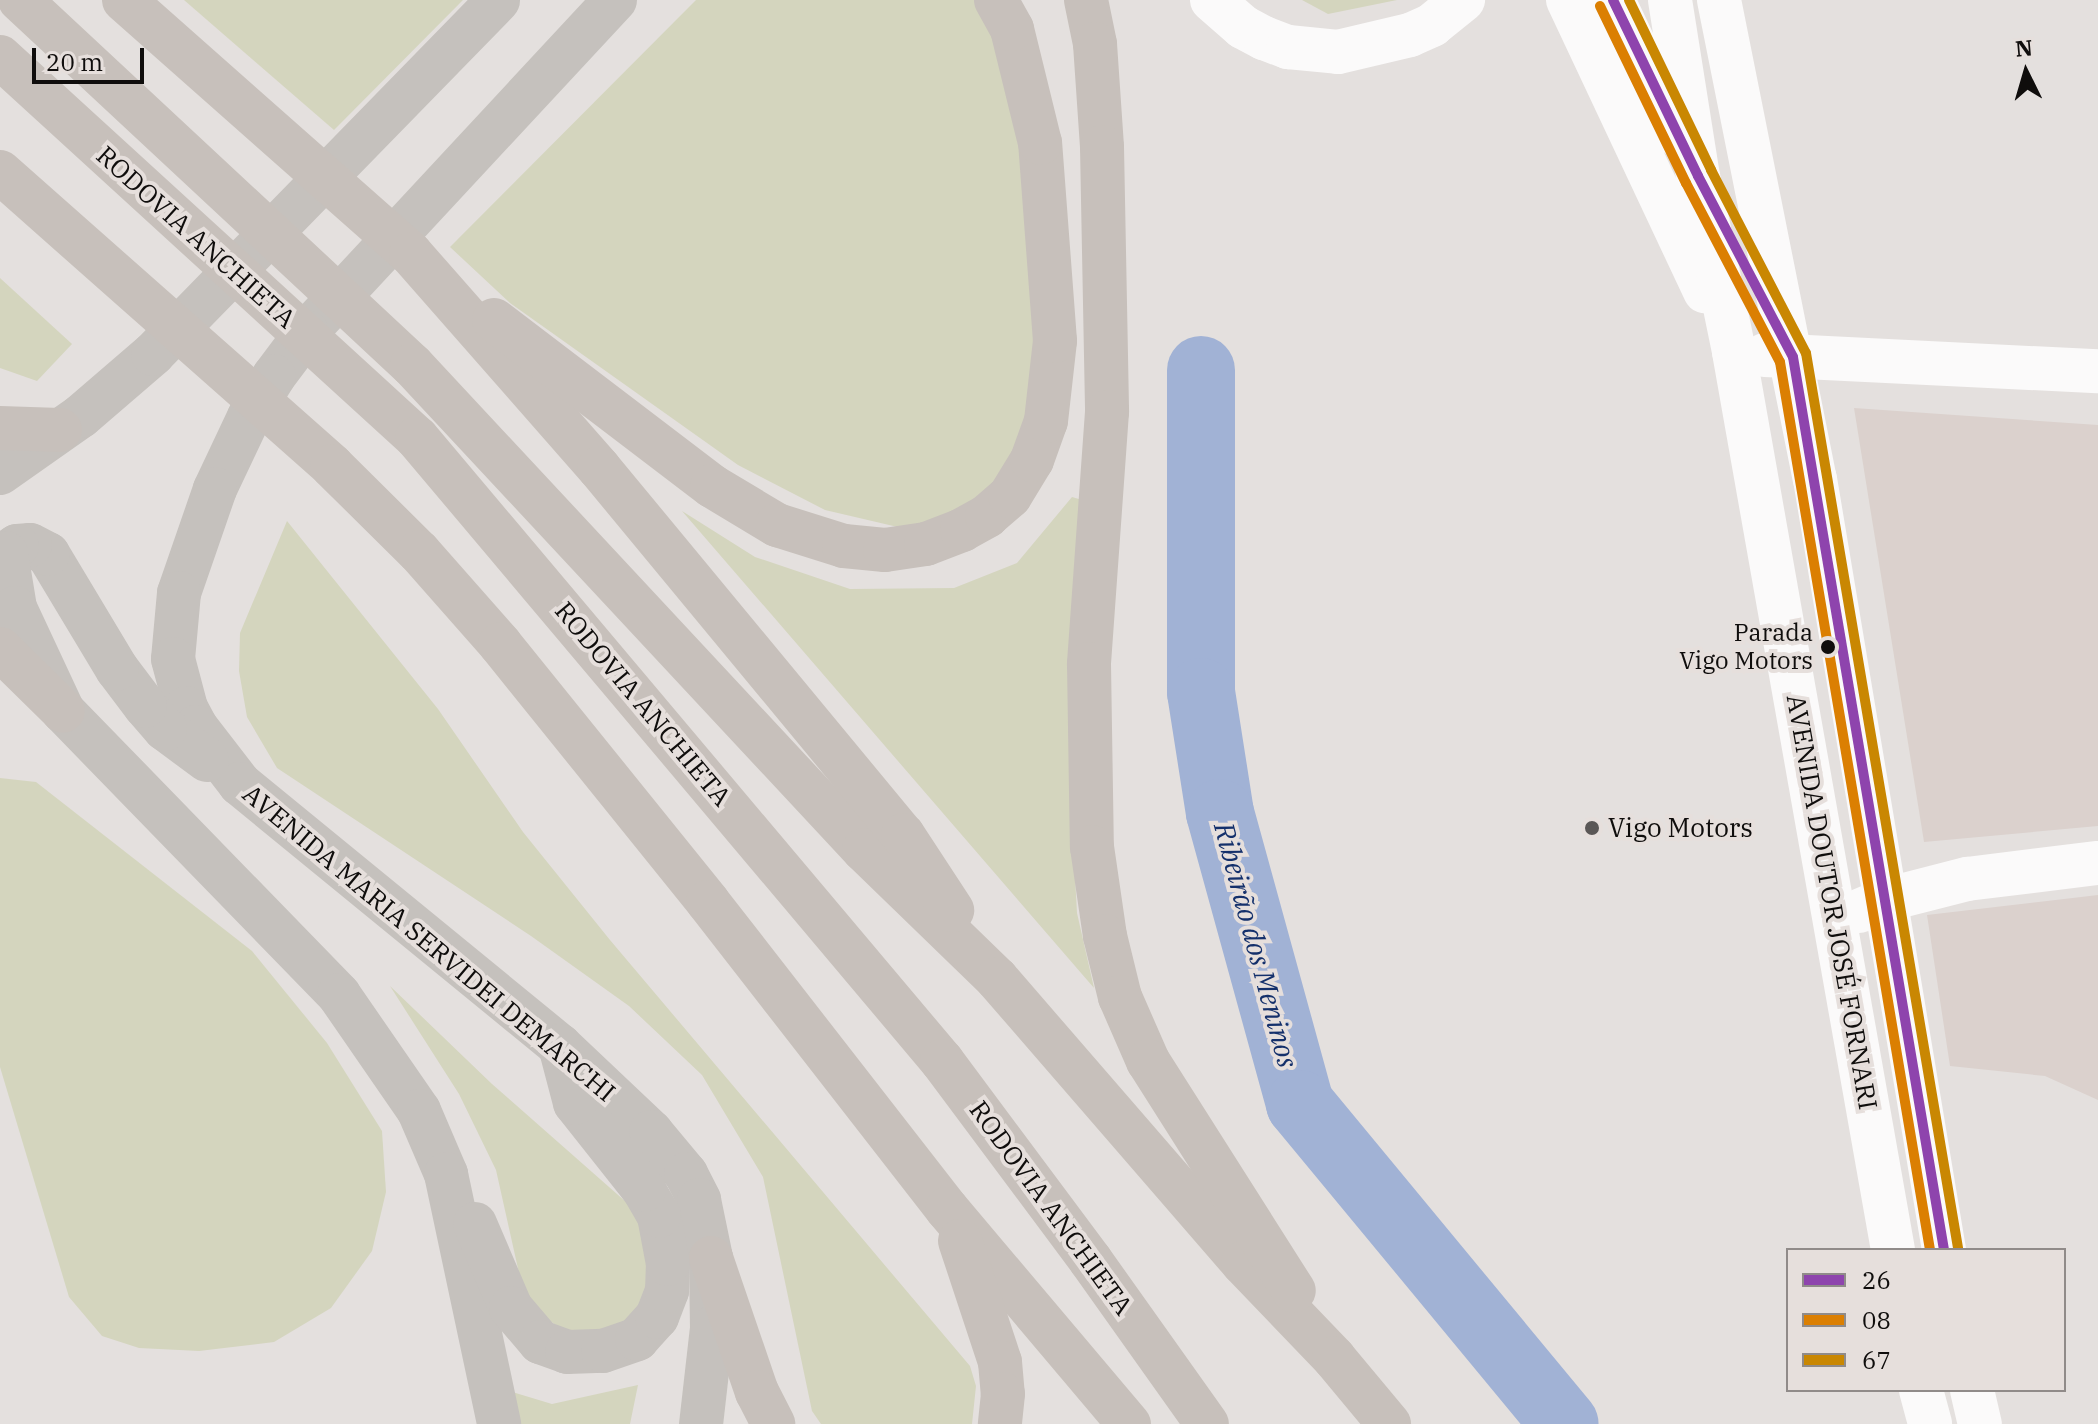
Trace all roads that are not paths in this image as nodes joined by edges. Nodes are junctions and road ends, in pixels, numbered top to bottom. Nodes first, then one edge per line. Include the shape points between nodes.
1 (20, 0) edge
2 (124, 0) edge
3 (498, 0) edge
4 (996, 0) edge
5 (1067, 0) edge
6 (1086, 0) edge
7 (1212, 0) edge
8 (1463, 0) edge
9 (1568, 0) edge
10 (1613, 0) edge
11 (1670, 0) edge
12 (1719, 0) edge
13 (604, 12) edge
14 (1095, 44) junction
15 (0, 57) edge
16 (0, 172) edge
17 (1698, 176) junction
18 (426, 270) junction
19 (1734, 352) junction
20 (1793, 357) junction
21 (2098, 371) edge
22 (70, 423) junction
23 (0, 428) edge
24 (0, 473) edge
25 (0, 616) edge
26 (18, 650) edge
27 (63, 711) joint
28 (240, 784) junction
29 (2098, 863) edge
30 (1885, 900) junction
31 (1835, 922) junction
32 (997, 979) junction
33 (559, 1045) junction
34 (446, 1174) junction
35 (947, 1209) junction
36 (1893, 1248) edge
37 (1944, 1248) edge
38 (711, 1258) junction
39 (1334, 1358) junction
40 (1922, 1392) edge
41 (1972, 1392) edge
42 (499, 1424) edge
43 (701, 1424) edge
44 (773, 1424) edge
45 (1000, 1424) edge
46 (1129, 1424) edge
47 (1207, 1424) edge
48 (1389, 1424) edge
49 (1930, 1424) edge
50 (1980, 1424) edge

1 - 32 highway, RODOVIA ANCHIETA via 412,365 864,850
2 - 18 highway, RODOVIA ANCHIETA
3 - 22 main road via 153,354
4 - 18 highway via 1012,29 1040,143 1053,294 1053,380 1032,460 1010,496 962,530 926,544 885,550 844,546 777,525 712,486
5 - 14 highway
6 - 14 highway
7 - 8 street via 1264,38 1313,52 1338,52 1410,35
9 - 19 street
10 - 17 street
11 - 17 street, AVENIDA DOUTOR JOSÉ FORNARI
12 - 20 street, AVENIDA DOUTOR JOSÉ FORNARI
13 - 28 main road, AVENIDA MARIA SERVIDEI DEMARCHI via 289,354 230,455 179,593 173,659 196,727
14 - 39 highway via 1107,412 1089,664 1092,847 1105,936 1120,997 1148,1061
15 - 47 highway, RODOVIA ANCHIETA via 417,438 942,1061
16 - 35 highway via 332,466 419,552 500,644
17 - 19 street, AVENIDA DOUTOR JOSÉ FORNARI
17 - 20 street, AVENIDA DOUTOR JOSÉ FORNARI
18 - 32 highway, RODOVIA ANCHIETA via 599,468 903,835
19 - 20 street
19 - 31 street, AVENIDA DOUTOR JOSÉ FORNARI
20 - 21 street
20 - 30 street, AVENIDA DOUTOR JOSÉ FORNARI
22 - 23 highway
22 - 24 main road
25 - 26 main road
26 - 27 highway
26 - 28 main road via 6,553 17,546 41,548 145,706 165,729
27 - 34 main road via 339,995 419,1111
28 - 33 main road, AVENIDA MARIA SERVIDEI DEMARCHI
29 - 30 street via 1967,879
30 - 31 street
30 - 37 street, AVENIDA DOUTOR JOSÉ FORNARI
31 - 36 street, AVENIDA DOUTOR JOSÉ FORNARI
32 - 39 highway, RODOVIA ANCHIETA via 1243,1263
33 - 34 main road via 575,1103 644,1190 664,1231 667,1291 647,1330 623,1346 603,1351 567,1352 540,1342 511,1308 472,1216
33 - 38 main road, AVENIDA MARIA SERVIDEI DEMARCHI via 651,1132 686,1174 699,1200
34 - 42 main road
35 - 45 highway via 996,1345 1003,1384
35 - 46 highway
38 - 43 main road, AVENIDA MARIA SERVIDEI DEMARCHI via 712,1328
38 - 44 highway
39 - 48 highway, RODOVIA ANCHIETA
40 - 49 street
41 - 50 street

